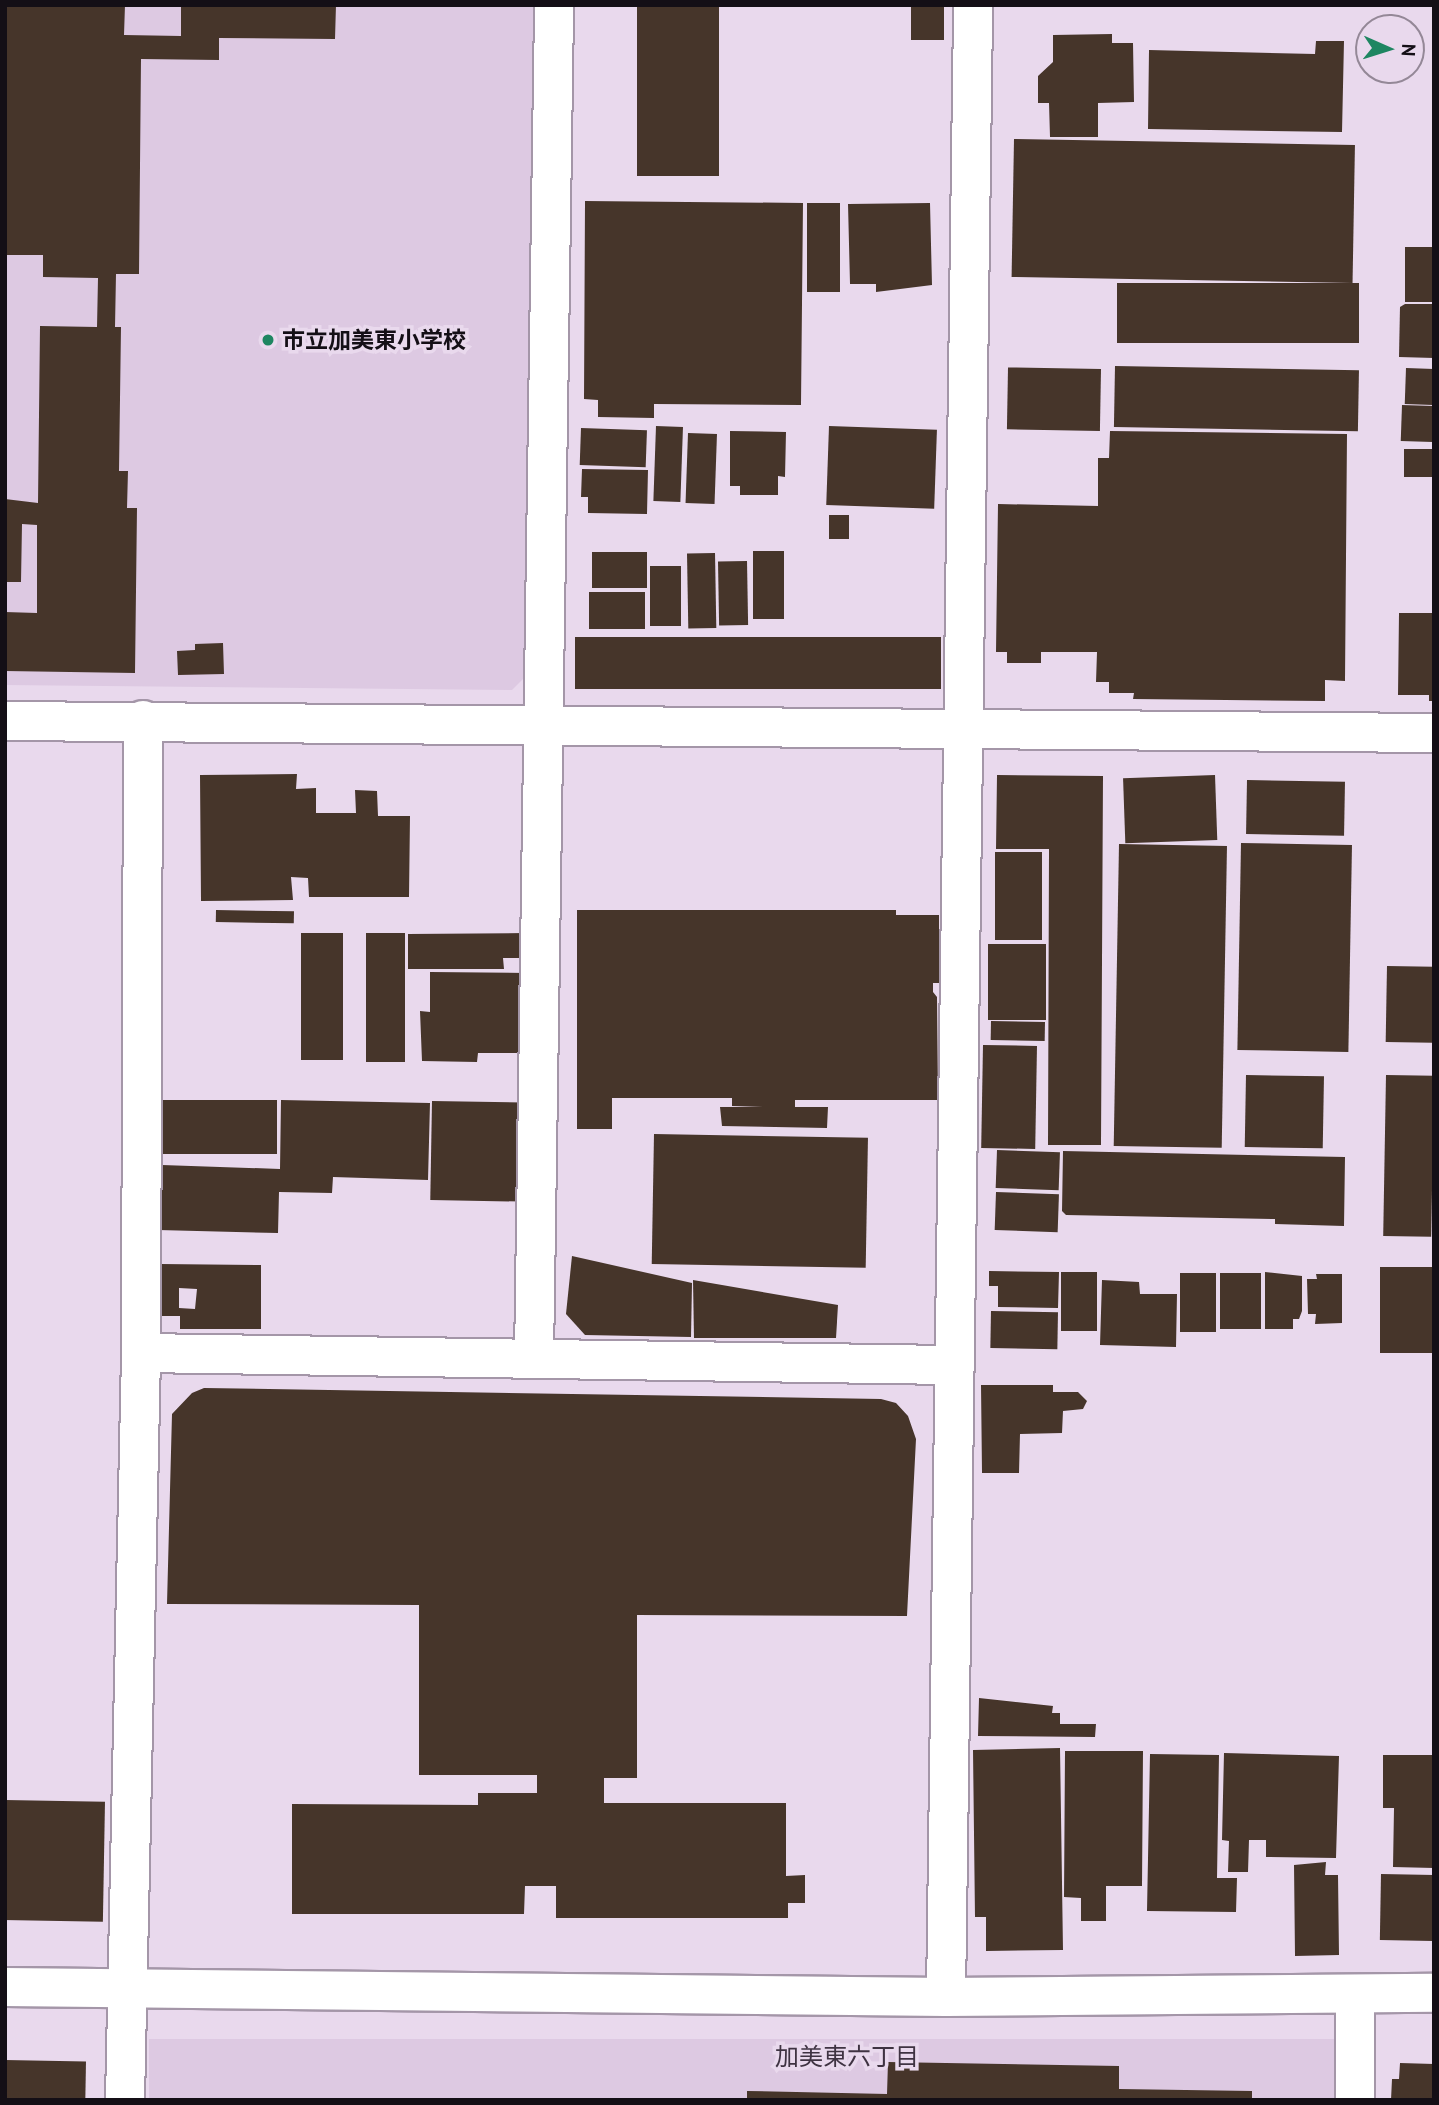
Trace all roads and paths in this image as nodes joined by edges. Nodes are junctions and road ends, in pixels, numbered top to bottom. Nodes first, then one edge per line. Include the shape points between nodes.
1 (554, 5) edge
2 (973, 5) edge
3 (143, 720) junction
4 (5, 721) edge
5 (540, 724) junction
6 (963, 727) junction
7 (1434, 733) edge
8 (141, 1353) junction
9 (534, 1358) junction
10 (954, 1365) junction
11 (5, 1987) edge
12 (126, 1990) junction
13 (1434, 1993) edge
14 (1355, 1994) junction
15 (946, 1997) junction
16 (125, 2100) edge
17 (1355, 2100) edge

1 - 5 street
2 - 6 street
3 - 4 street
3 - 5 street
3 - 8 street
5 - 6 street
5 - 9 street
6 - 7 street
6 - 10 street
8 - 9 street
8 - 12 street
9 - 10 street
10 - 15 street
11 - 12 street
12 - 15 street
12 - 16 street
13 - 14 street
14 - 15 street
14 - 17 street

